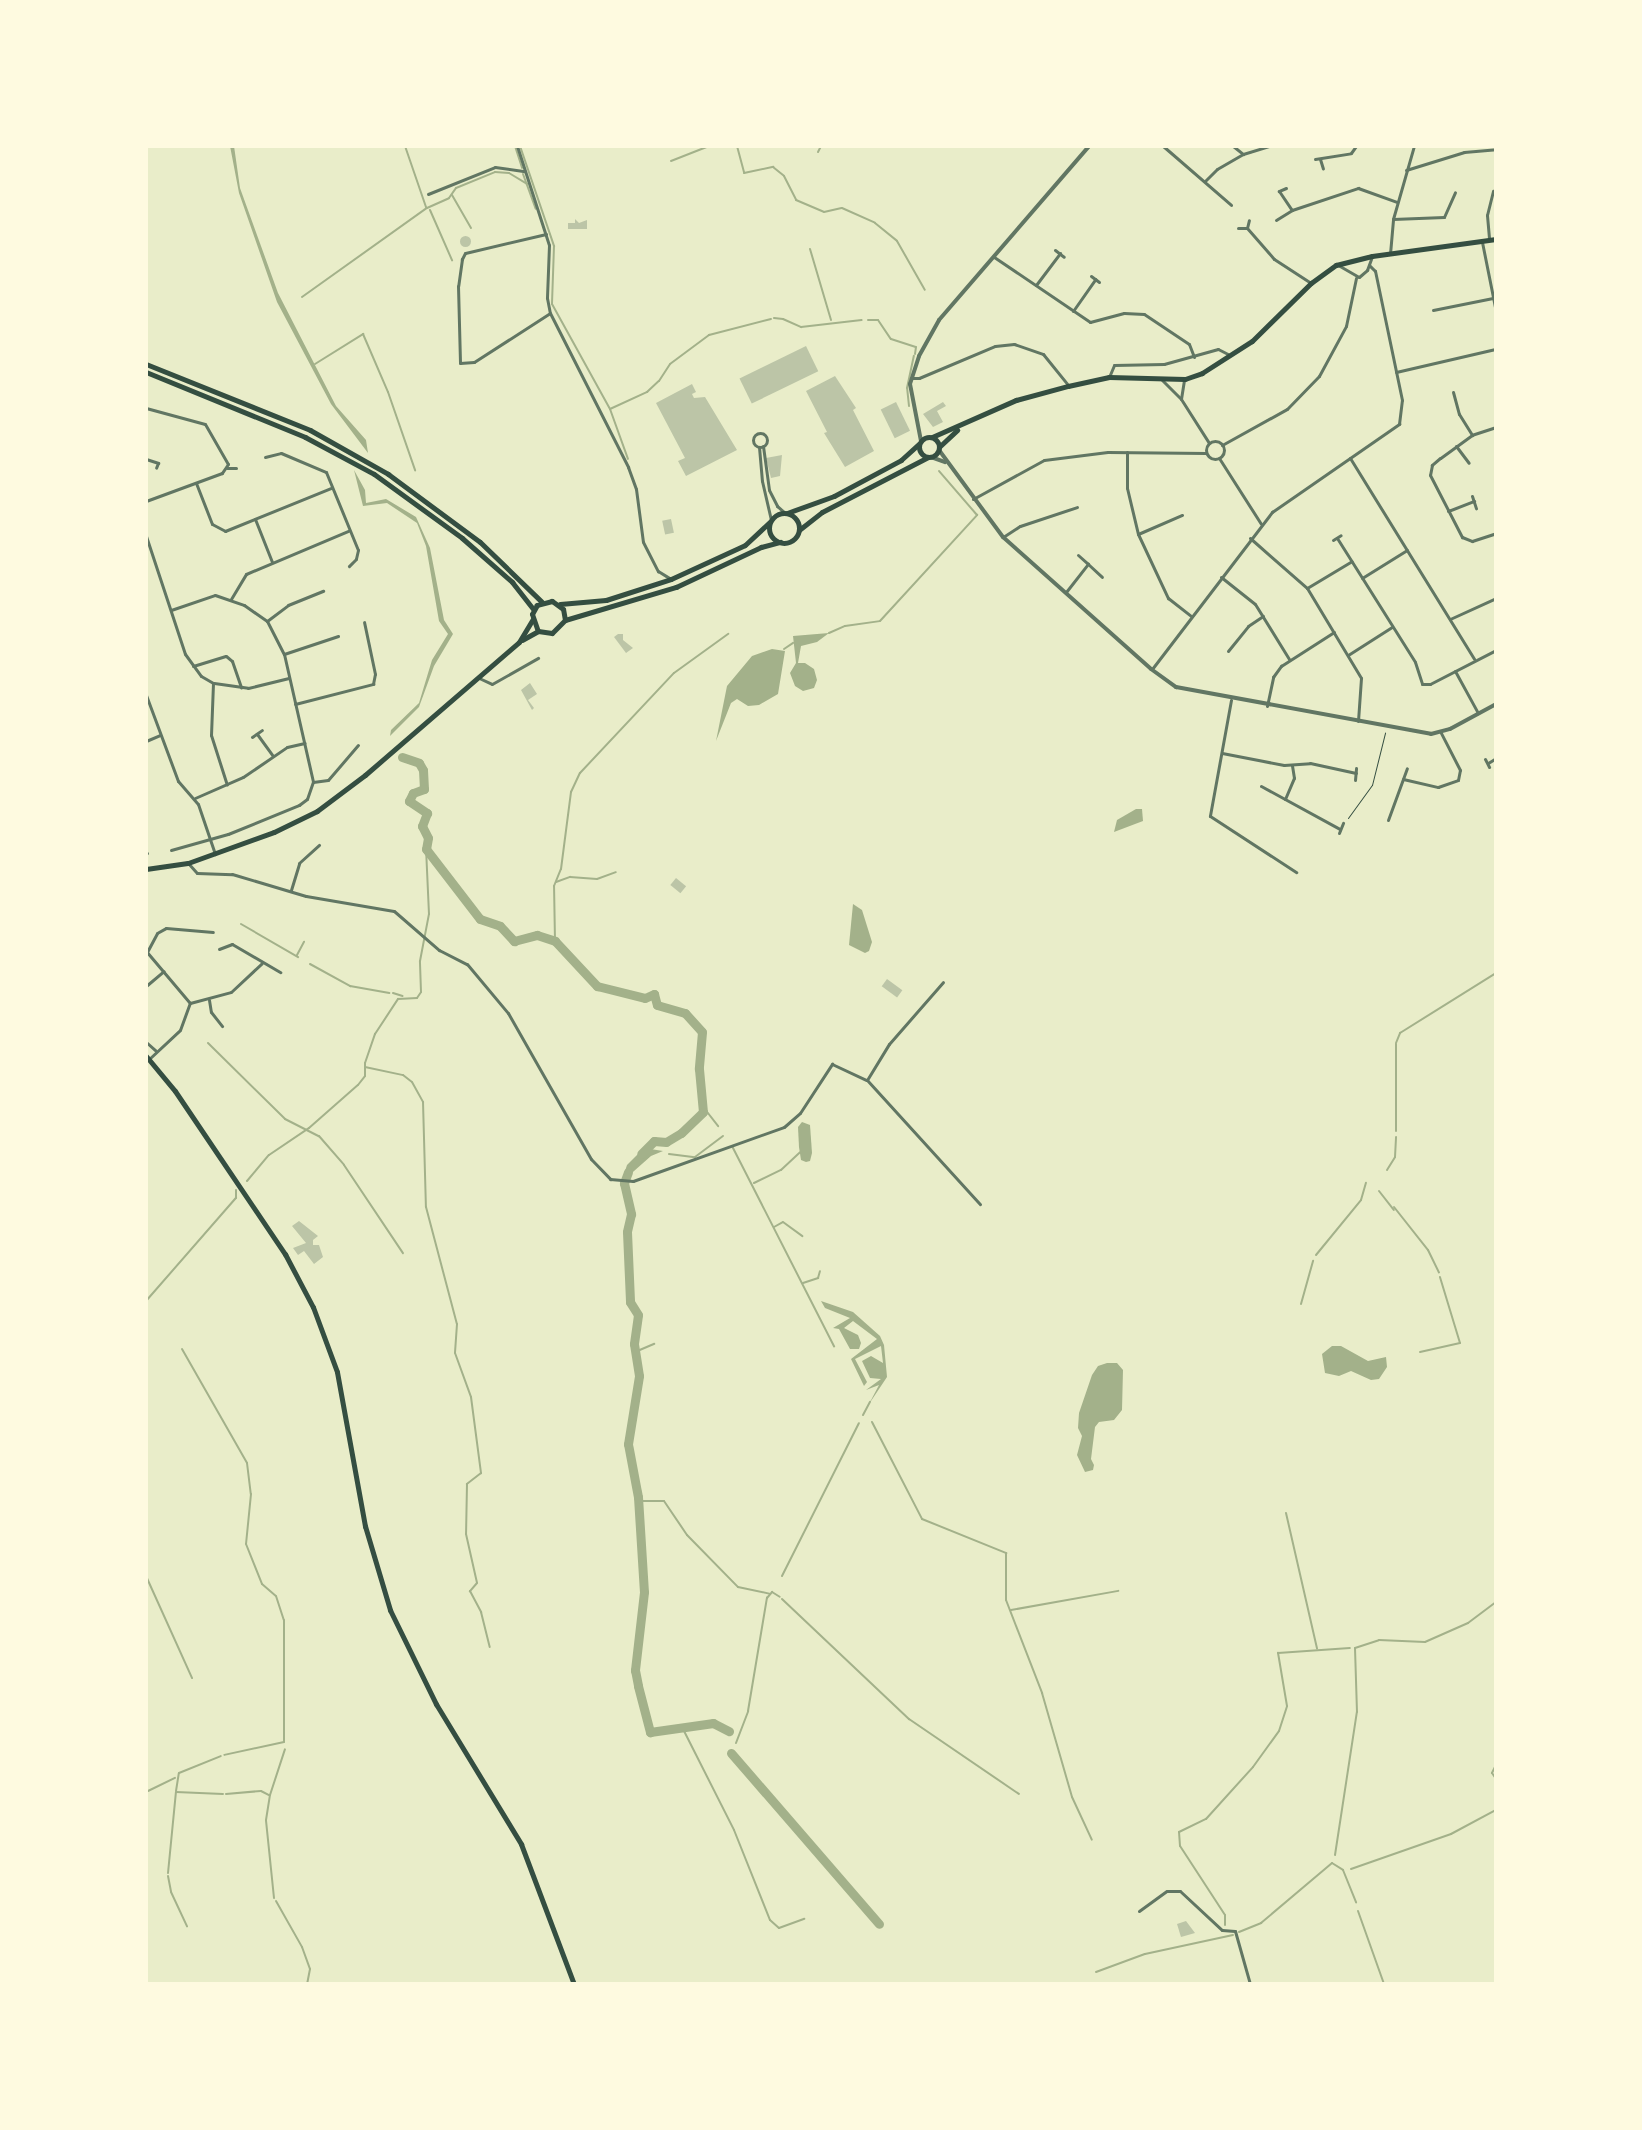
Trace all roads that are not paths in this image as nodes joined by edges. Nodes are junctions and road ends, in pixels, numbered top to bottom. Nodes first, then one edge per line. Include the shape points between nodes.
1 (517, 146) edge
2 (1089, 146) edge
3 (1163, 146) edge
4 (1233, 146) edge
5 (1269, 146) edge
6 (1356, 146) edge
7 (1414, 146) edge
8 (1496, 149) edge
9 (1243, 154) junction
10 (1323, 169) dead end
11 (1406, 170) junction
12 (525, 171) junction
13 (1205, 181) junction
14 (1276, 185) dead end
15 (1286, 188) dead end
16 (1279, 191) junction
17 (1493, 191) dead end
18 (1455, 192) dead end
19 (428, 194) dead end
20 (1397, 202) junction
21 (1231, 205) dead end
22 (1292, 210) junction
23 (1393, 219) junction
24 (1249, 220) dead end
25 (1276, 220) dead end
26 (1238, 228) dead end
27 (1247, 228) junction
28 (546, 234) junction
29 (1489, 240) edge
30 (1055, 250) dead end
31 (1390, 254) junction
32 (1372, 256) junction
33 (994, 257) junction
34 (1338, 265) junction
35 (1369, 265) junction
36 (1356, 278) junction
37 (1095, 279) dead end
38 (1311, 283) junction
39 (1036, 285) junction
40 (1493, 298) junction
41 (1433, 310) dead end
42 (1073, 311) junction
43 (1496, 312) edge
44 (550, 313) junction
45 (1496, 349) edge
46 (1194, 357) junction
47 (1231, 357) junction
48 (146, 364) edge
49 (146, 372) edge
50 (1396, 372) junction
51 (1109, 377) junction
52 (1159, 377) junction
53 (911, 378) junction
54 (1185, 379) junction
55 (1068, 386) junction
56 (1453, 392) dead end
57 (1461, 398) dead end
58 (1181, 399) junction
59 (1455, 399) junction
60 (146, 408) edge
61 (964, 424) junction
62 (1496, 427) edge
63 (920, 428) junction
64 (1472, 435) junction
65 (931, 437) junction
66 (920, 442) junction
67 (1209, 443) junction
68 (1222, 445) junction
69 (1456, 446) junction
70 (939, 448) junction
71 (1127, 452) junction
72 (1206, 453) junction
73 (268, 454) dead end
74 (930, 457) junction
75 (1219, 458) junction
76 (1350, 458) junction
77 (146, 459) edge
78 (158, 463) junction
79 (1469, 463) dead end
80 (950, 465) junction
81 (165, 467) dead end
82 (156, 468) dead end
83 (227, 468) junction
84 (236, 468) dead end
85 (196, 483) junction
86 (331, 488) junction
87 (1472, 496) dead end
88 (973, 499) junction
89 (146, 501) edge
90 (1474, 501) junction
91 (1077, 507) dead end
92 (1476, 508) dead end
93 (1448, 511) junction
94 (786, 513) junction
95 (1182, 515) dead end
96 (255, 519) junction
97 (771, 521) junction
98 (1261, 524) junction
99 (349, 530) junction
100 (799, 530) junction
101 (1496, 533) edge
102 (1138, 534) junction
103 (146, 536) edge
104 (1003, 537) junction
105 (1250, 538) junction
106 (1337, 538) dead end
107 (780, 542) junction
108 (1407, 550) junction
109 (1078, 555) dead end
110 (1352, 561) junction
111 (272, 562) junction
112 (1088, 564) junction
113 (352, 566) dead end
114 (658, 571) junction
115 (1102, 577) dead end
116 (1221, 577) junction
117 (674, 578) junction
118 (1362, 578) junction
119 (651, 586) junction
120 (1307, 588) junction
121 (323, 591) dead end
122 (1066, 592) junction
123 (312, 596) junction
124 (1496, 598) edge
125 (231, 599) junction
126 (319, 599) dead end
127 (542, 602) junction
128 (559, 604) junction
129 (533, 609) junction
130 (171, 610) junction
131 (1191, 616) junction
132 (1263, 616) junction
133 (1450, 619) junction
134 (532, 620) junction
135 (565, 620) junction
136 (267, 621) junction
137 (1393, 626) junction
138 (363, 627) dead end
139 (538, 631) junction
140 (1334, 632) junction
141 (338, 636) dead end
142 (519, 642) junction
143 (1233, 645) junction
144 (1239, 649) dead end
145 (1496, 650) edge
146 (1228, 651) dead end
147 (284, 654) junction
148 (1348, 655) junction
149 (538, 658) dead end
150 (1289, 659) junction
151 (1475, 661) junction
152 (193, 666) junction
153 (1151, 669) junction
154 (1455, 671) junction
155 (289, 678) junction
156 (478, 678) junction
157 (213, 683) junction
158 (241, 687) junction
159 (146, 695) edge
160 (1231, 700) junction
161 (295, 704) junction
162 (1496, 704) edge
163 (1267, 706) junction
164 (1479, 713) junction
165 (1358, 722) junction
166 (1441, 733) junction
167 (160, 735) junction
168 (252, 737) dead end
169 (146, 741) edge
170 (305, 743) junction
171 (356, 746) dead end
172 (1221, 752) junction
173 (273, 756) junction
174 (1496, 758) edge
175 (1487, 763) dead end
176 (1292, 765) junction
177 (1407, 768) dead end
178 (1403, 779) junction
179 (1355, 780) dead end
180 (313, 782) junction
181 (227, 785) junction
182 (1261, 786) dead end
183 (193, 798) junction
184 (1285, 799) junction
185 (1388, 820) dead end
186 (1343, 823) road end
187 (210, 840) junction
188 (319, 845) dead end
189 (171, 850) dead end
190 (215, 854) junction
191 (1287, 858) dead end
192 (188, 863) junction
193 (1283, 865) junction
194 (146, 869) edge
195 (1296, 872) dead end
196 (291, 890) junction
197 (213, 932) dead end
198 (219, 949) dead end
199 (146, 952) edge
200 (262, 963) junction
201 (164, 971) junction
202 (280, 972) dead end
203 (943, 982) dead end
204 (146, 986) edge
205 (209, 1000) junction
206 (190, 1003) junction
207 (222, 1026) dead end
208 (146, 1042) edge
209 (156, 1051) junction
210 (147, 1057) edge
211 (867, 1080) junction
212 (980, 1204) dead end
213 (1139, 1911) dead end
214 (574, 1984) edge
215 (1250, 1984) edge

1 - 12 street
2 - 33 street
3 - 13 street
4 - 9 street
5 - 9 street
6 - 10 street via 1351,153 1318,159
7 - 11 street
8 - 11 street via 1464,152
9 - 13 street
11 - 20 street
12 - 19 street via 495,167
12 - 28 street
13 - 21 street
14 - 16 street
15 - 16 street
16 - 22 street
17 - 29 street via 1487,215
18 - 23 street via 1444,217
20 - 22 street via 1358,188
20 - 23 street
22 - 25 street
23 - 31 street
24 - 27 street
26 - 27 street
27 - 38 street via 1274,259
28 - 44 street
28 - 44 street via 465,253 458,286 460,363 474,362
29 - 31 main road
29 - 40 street
30 - 39 street via 1062,255
31 - 32 main road
32 - 34 main road
32 - 35 street
33 - 39 street
33 - 53 street via 939,320
34 - 36 street
34 - 38 main road
35 - 36 street
35 - 50 street via 1375,271
36 - 68 street via 1346,326 1319,376 1287,409
37 - 42 street
38 - 47 main road
39 - 42 street
40 - 41 street
40 - 43 street
42 - 46 street via 1098,323 1124,313 1144,314 1189,344
44 - 114 street via 628,467 643,542
45 - 50 street
46 - 47 street via 1218,349
46 - 51 street via 1155,365 1114,365
47 - 54 main road
48 - 127 main road via 310,430 388,474 480,542
49 - 129 main road via 305,437 374,474 462,538 512,582
50 - 76 street via 1403,408 1399,424
51 - 52 main road
51 - 55 main road
52 - 54 main road
52 - 58 street
53 - 55 street via 995,346 1014,344 1043,354
53 - 63 street via 910,401
54 - 58 street
55 - 61 main road via 1016,400
56 - 59 street
57 - 59 street
58 - 67 street
59 - 64 street
60 - 83 street via 205,424
61 - 65 main road
61 - 70 main road
62 - 64 street
63 - 65 street
63 - 66 street
64 - 69 street
65 - 66 main road
65 - 70 main road
66 - 74 main road via 921,452
66 - 94 main road via 901,460 834,496
67 - 68 street
67 - 72 street
68 - 75 street
69 - 79 street
69 - 93 street via 1430,469
70 - 74 main road
70 - 80 street
71 - 72 street
71 - 88 street via 1044,460
71 - 102 street via 1127,488
72 - 75 street
73 - 86 street via 281,453 324,470
74 - 80 street
74 - 100 main road via 822,512
75 - 98 street
76 - 98 street
76 - 108 street
77 - 78 street
78 - 81 street
78 - 82 street
80 - 88 street
83 - 84 street
83 - 85 street
85 - 89 street
85 - 96 street via 216,527 225,531
86 - 96 street
86 - 99 street
87 - 90 street
88 - 104 street
90 - 92 street
90 - 93 street
91 - 104 street
93 - 101 street via 1468,543
94 - 97 main road
94 - 97 street via 769,490 761,447
94 - 100 main road via 797,520
95 - 102 street
96 - 111 street
97 - 107 main road via 772,536
97 - 117 main road via 745,545
98 - 105 street
99 - 111 street
99 - 113 street via 358,550
100 - 107 main road via 794,539
102 - 131 street via 1168,598
103 - 130 street
104 - 122 street
105 - 116 street
105 - 120 street
106 - 110 street
107 - 135 main road via 653,595
108 - 118 street
108 - 133 street
109 - 112 street
110 - 118 street
110 - 120 street
111 - 125 street via 246,574
112 - 115 street
112 - 122 street
114 - 117 street
114 - 119 street
116 - 131 street
116 - 132 street
117 - 119 main road
118 - 137 street
119 - 128 main road via 606,600
120 - 140 street
121 - 123 street
122 - 153 street
123 - 126 street
123 - 136 street
124 - 133 street
125 - 130 street via 208,595
125 - 136 street
127 - 128 main road
127 - 129 main road
128 - 135 main road
129 - 134 main road
130 - 152 street
131 - 153 street
132 - 143 street
132 - 150 street
133 - 151 street
134 - 139 main road
134 - 142 main road
135 - 139 main road via 552,633
136 - 147 street
137 - 148 street
137 - 154 street via 1422,684
138 - 161 street via 373,684
139 - 142 main road
140 - 148 street
140 - 150 street
141 - 147 street
142 - 156 main road
143 - 144 street
143 - 146 street
145 - 151 street
147 - 155 street
148 - 165 street via 1361,678
149 - 156 street via 492,684
150 - 163 street via 1273,677
151 - 154 street
152 - 157 street
152 - 158 street via 226,656
153 - 160 street via 1187,692
154 - 164 street
155 - 158 street
155 - 161 street
156 - 190 main road via 317,811
157 - 158 street
157 - 181 street via 209,725
159 - 167 street
160 - 163 street
160 - 172 street
161 - 170 street
162 - 164 street
163 - 165 street
164 - 166 street
165 - 166 street
166 - 178 street via 1460,770 1458,780 1438,787
167 - 169 street
167 - 183 street via 181,787
168 - 173 street via 260,732
170 - 173 street
170 - 180 street
171 - 180 street via 328,780
172 - 176 street
172 - 193 street via 1212,820
173 - 181 street
174 - 175 street
176 - 179 street via 1356,771
176 - 184 street via 1294,778
177 - 178 street
178 - 185 street
180 - 187 street via 299,805
181 - 183 street
182 - 184 street
183 - 187 street
184 - 186 street via 1340,831
187 - 189 street
187 - 190 street
188 - 196 street via 299,863
190 - 192 main road
191 - 193 street
192 - 194 main road
192 - 196 street via 197,873 232,874
193 - 195 street
196 - 211 street via 394,911 443,953 467,964 527,1043 596,1165 616,1180 691,1162 784,1127 806,1105 830,1064
197 - 199 street via 166,928
198 - 200 street via 232,944
199 - 201 street
200 - 202 street
200 - 205 street via 238,987
201 - 204 street
201 - 206 street
203 - 211 street via 889,1044
205 - 206 street
205 - 207 street
206 - 209 street via 180,1030
208 - 209 street
209 - 210 street
210 - 214 main road via 285,1254 313,1307 337,1372 365,1526 390,1610 436,1704 516,1833
211 - 212 street
213 - 215 street via 1167,1891 1180,1891 1222,1930 1235,1931

